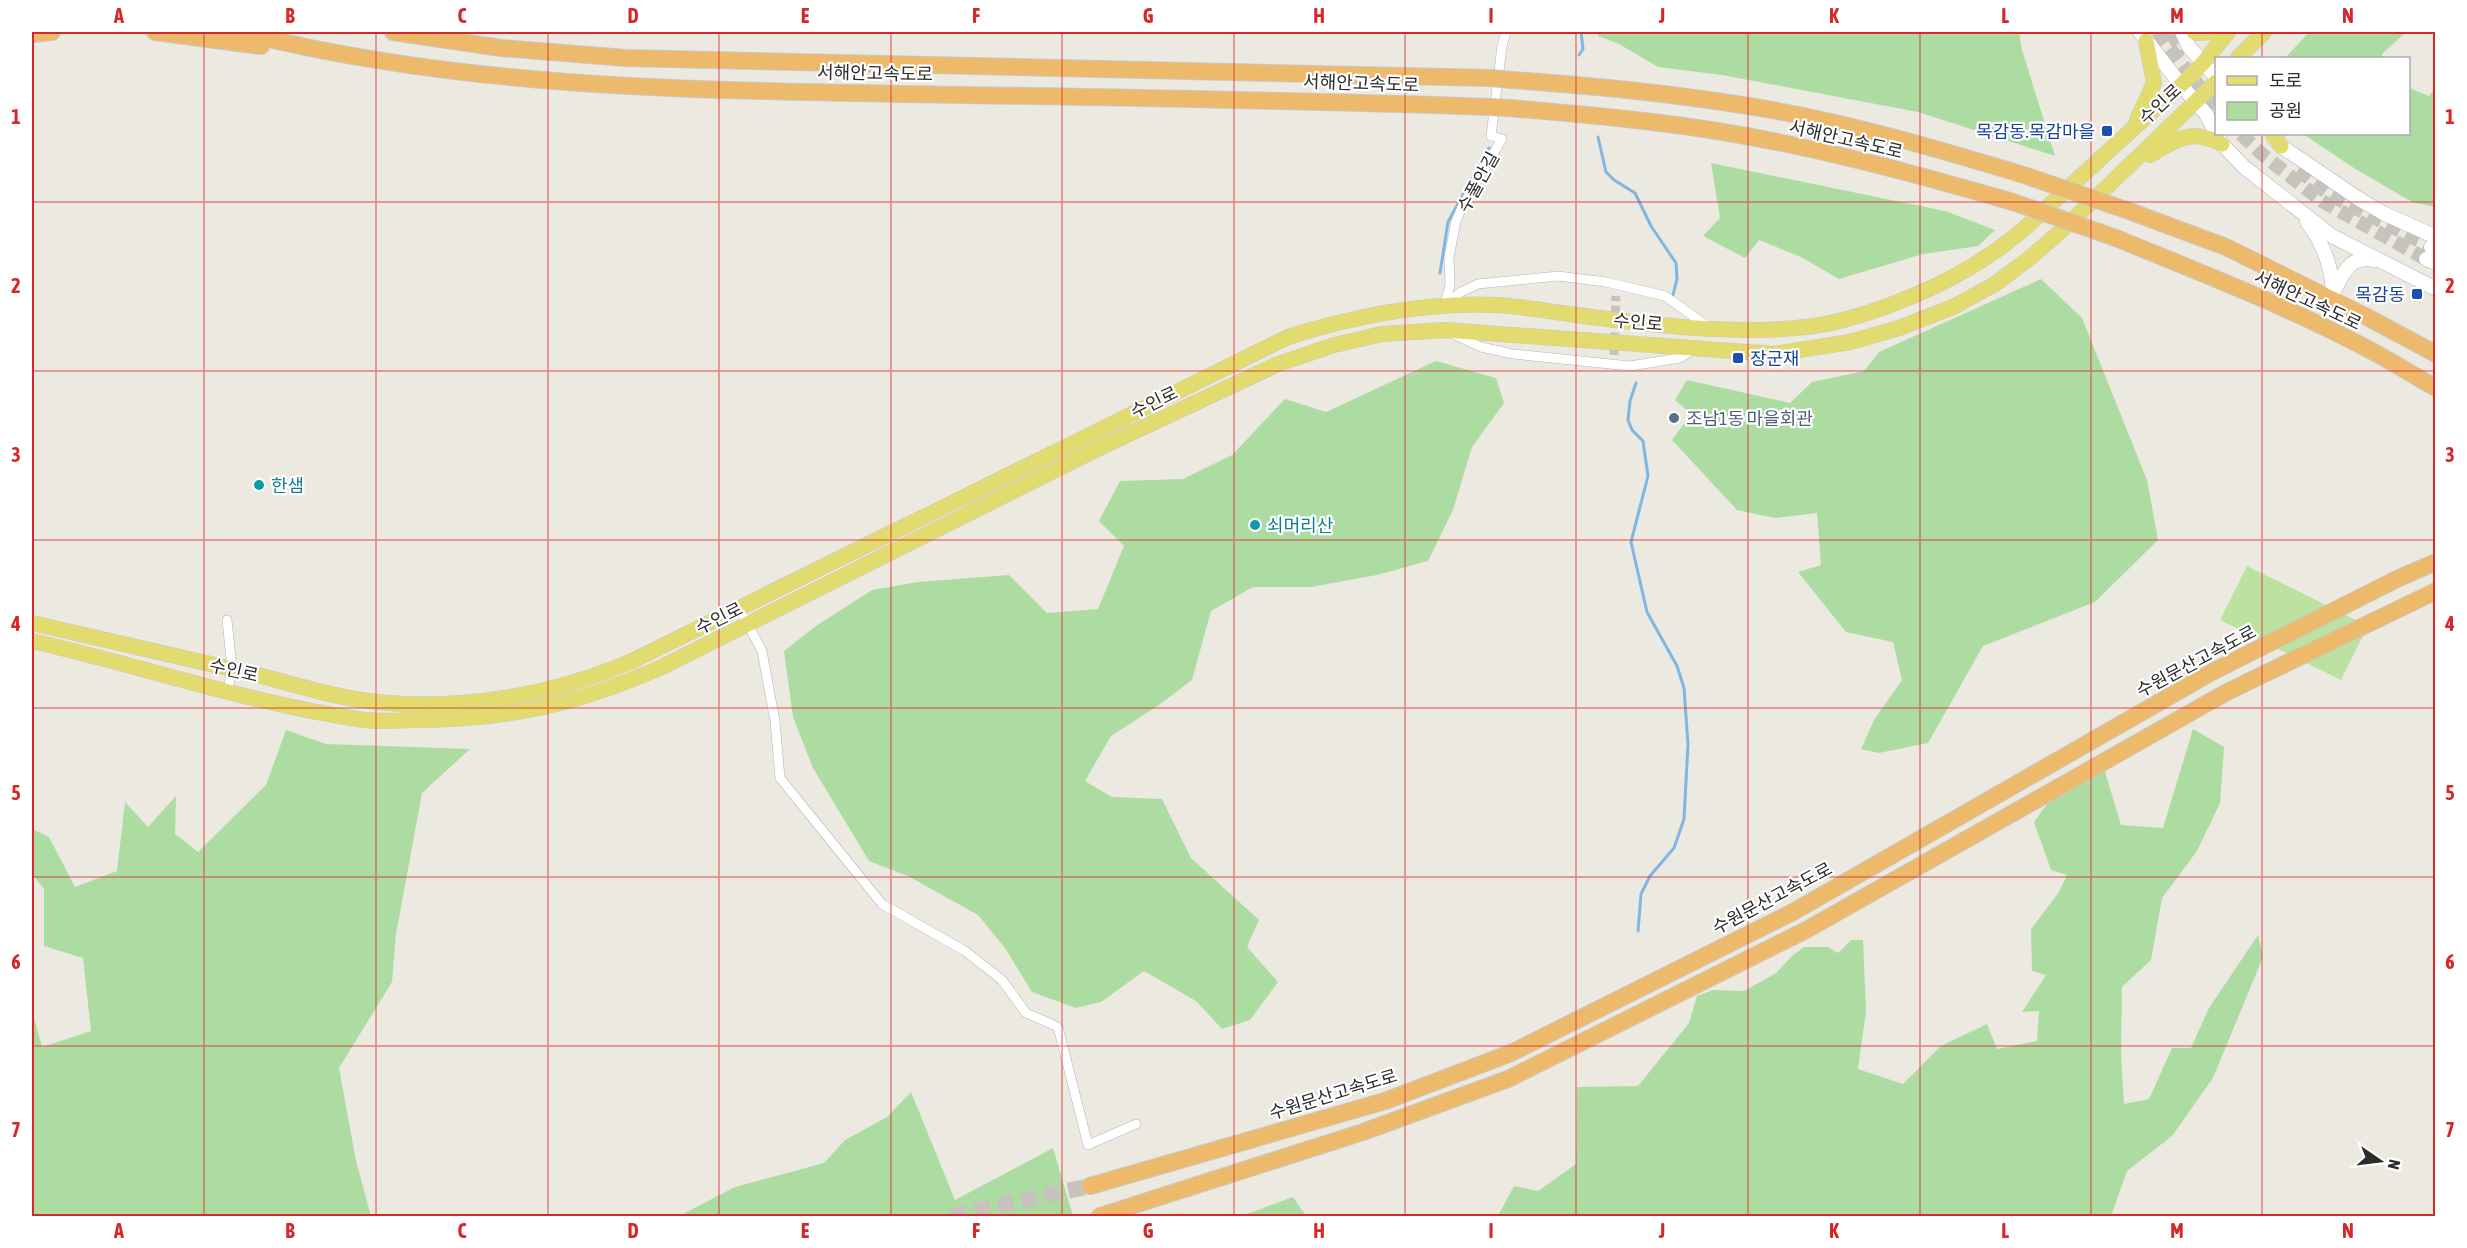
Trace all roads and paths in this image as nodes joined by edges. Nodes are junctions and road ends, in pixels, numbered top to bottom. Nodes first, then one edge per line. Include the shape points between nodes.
1 (52, 32) edge
2 (154, 32) edge
3 (240, 32) edge
4 (393, 32) edge
5 (453, 32) edge
6 (1506, 32) edge
7 (2182, 32) edge
8 (2194, 32) edge
9 (2213, 32) edge
10 (2228, 32) edge
11 (2266, 32) edge
12 (32, 34) edge
13 (2143, 36) edge
14 (501, 48) junction
15 (2239, 57) edge
16 (2254, 57) edge
17 (389, 62) junction
18 (2203, 63) junction
19 (2215, 75) edge
20 (2215, 84) edge
21 (2181, 85) junction
22 (2196, 102) junction
23 (2130, 131) junction
24 (2215, 131) edge
25 (2217, 135) edge
26 (2275, 138) edge
27 (2222, 144) junction
28 (2125, 171) junction
29 (2294, 206) junction
30 (2433, 251) edge
31 (2382, 261) junction
32 (1617, 285) junction
33 (2436, 289) edge
34 (1616, 296) tunnel mouth
35 (1443, 306) junction
36 (1710, 327) junction
37 (1445, 330) junction
38 (1694, 349) junction
39 (2436, 354) edge
40 (2436, 388) edge
41 (2436, 562) edge
42 (2436, 591) edge
43 (739, 608) junction
44 (227, 621) dead end
45 (32, 623) edge
46 (749, 623) junction
47 (32, 641) edge
48 (232, 669) junction
49 (228, 690) junction
50 (1136, 1124) dead end
51 (1090, 1186) tunnel mouth
52 (1100, 1216) edge

1 - 12 highway
2 - 17 highway
3 - 17 highway, 서해안고속도로
4 - 14 highway, 서해안고속도로
5 - 14 highway
6 - 35 street, 수풀안길 via 1491,136 1502,138 1456,221 1449,257 1450,285
7 - 18 main road
8 - 9 main road
10 - 18 main road, 수인로
11 - 15 main road
11 - 16 main road
13 - 21 main road
13 - 23 main road via 2154,83
14 - 39 highway, 서해안고속도로, bridge via 626,58 1491,78 1731,103 1941,150 2132,212 2226,247
17 - 40 highway, 서해안고속도로, bridge via 516,79 644,87 1490,107 1717,131 1844,156 2013,202 2116,238 2305,319
18 - 19 main road
18 - 21 main road, 수인로
20 - 22 main road, 수인로
21 - 22 main road
21 - 23 main road, 수인로
22 - 24 main road
22 - 28 main road, 수인로
23 - 36 main road, 수인로 via 2013,238 1935,285 1890,305 1816,326
25 - 27 main road
26 - 30 main road
27 - 28 main road via 2207,136 2192,135
27 - 29 main road via 2244,167
28 - 38 main road, 수인로 via 2031,257 1995,284 1953,307 1899,328 1804,350 1774,354
29 - 31 main road via 2332,236
29 - 31 main road via 2318,236 2332,274 2332,293 2351,264 2363,258
31 - 33 main road
32 - 34 street
32 - 35 street via 1558,276 1478,284
32 - 36 street via 1665,296
35 - 36 main road, 수인로 via 1496,305
35 - 43 main road, 수인로 via 1389,311 1288,337
37 - 38 main road, 수인로
37 - 38 street via 1481,347 1513,354 1613,359 1630,366 1680,358
37 - 46 main road, 수인로 via 1382,333 1278,364 1095,450
41 - 51 highway, 수원문산고속도로, bridge via 2212,672 1793,912 1510,1053 1385,1101
42 - 52 highway via 2227,692 1808,929 1508,1079 1363,1132
43 - 46 street
43 - 48 main road, 수인로 via 595,677 557,688 478,701 368,701
44 - 48 street
45 - 48 main road, 수인로
46 - 49 main road, 수인로 via 602,692 559,705 480,718 366,720
46 - 50 street via 762,651 775,721 780,778 882,904 965,951 1002,980 1026,1013 1058,1027 1088,1145
47 - 49 main road, 수인로
48 - 49 street

